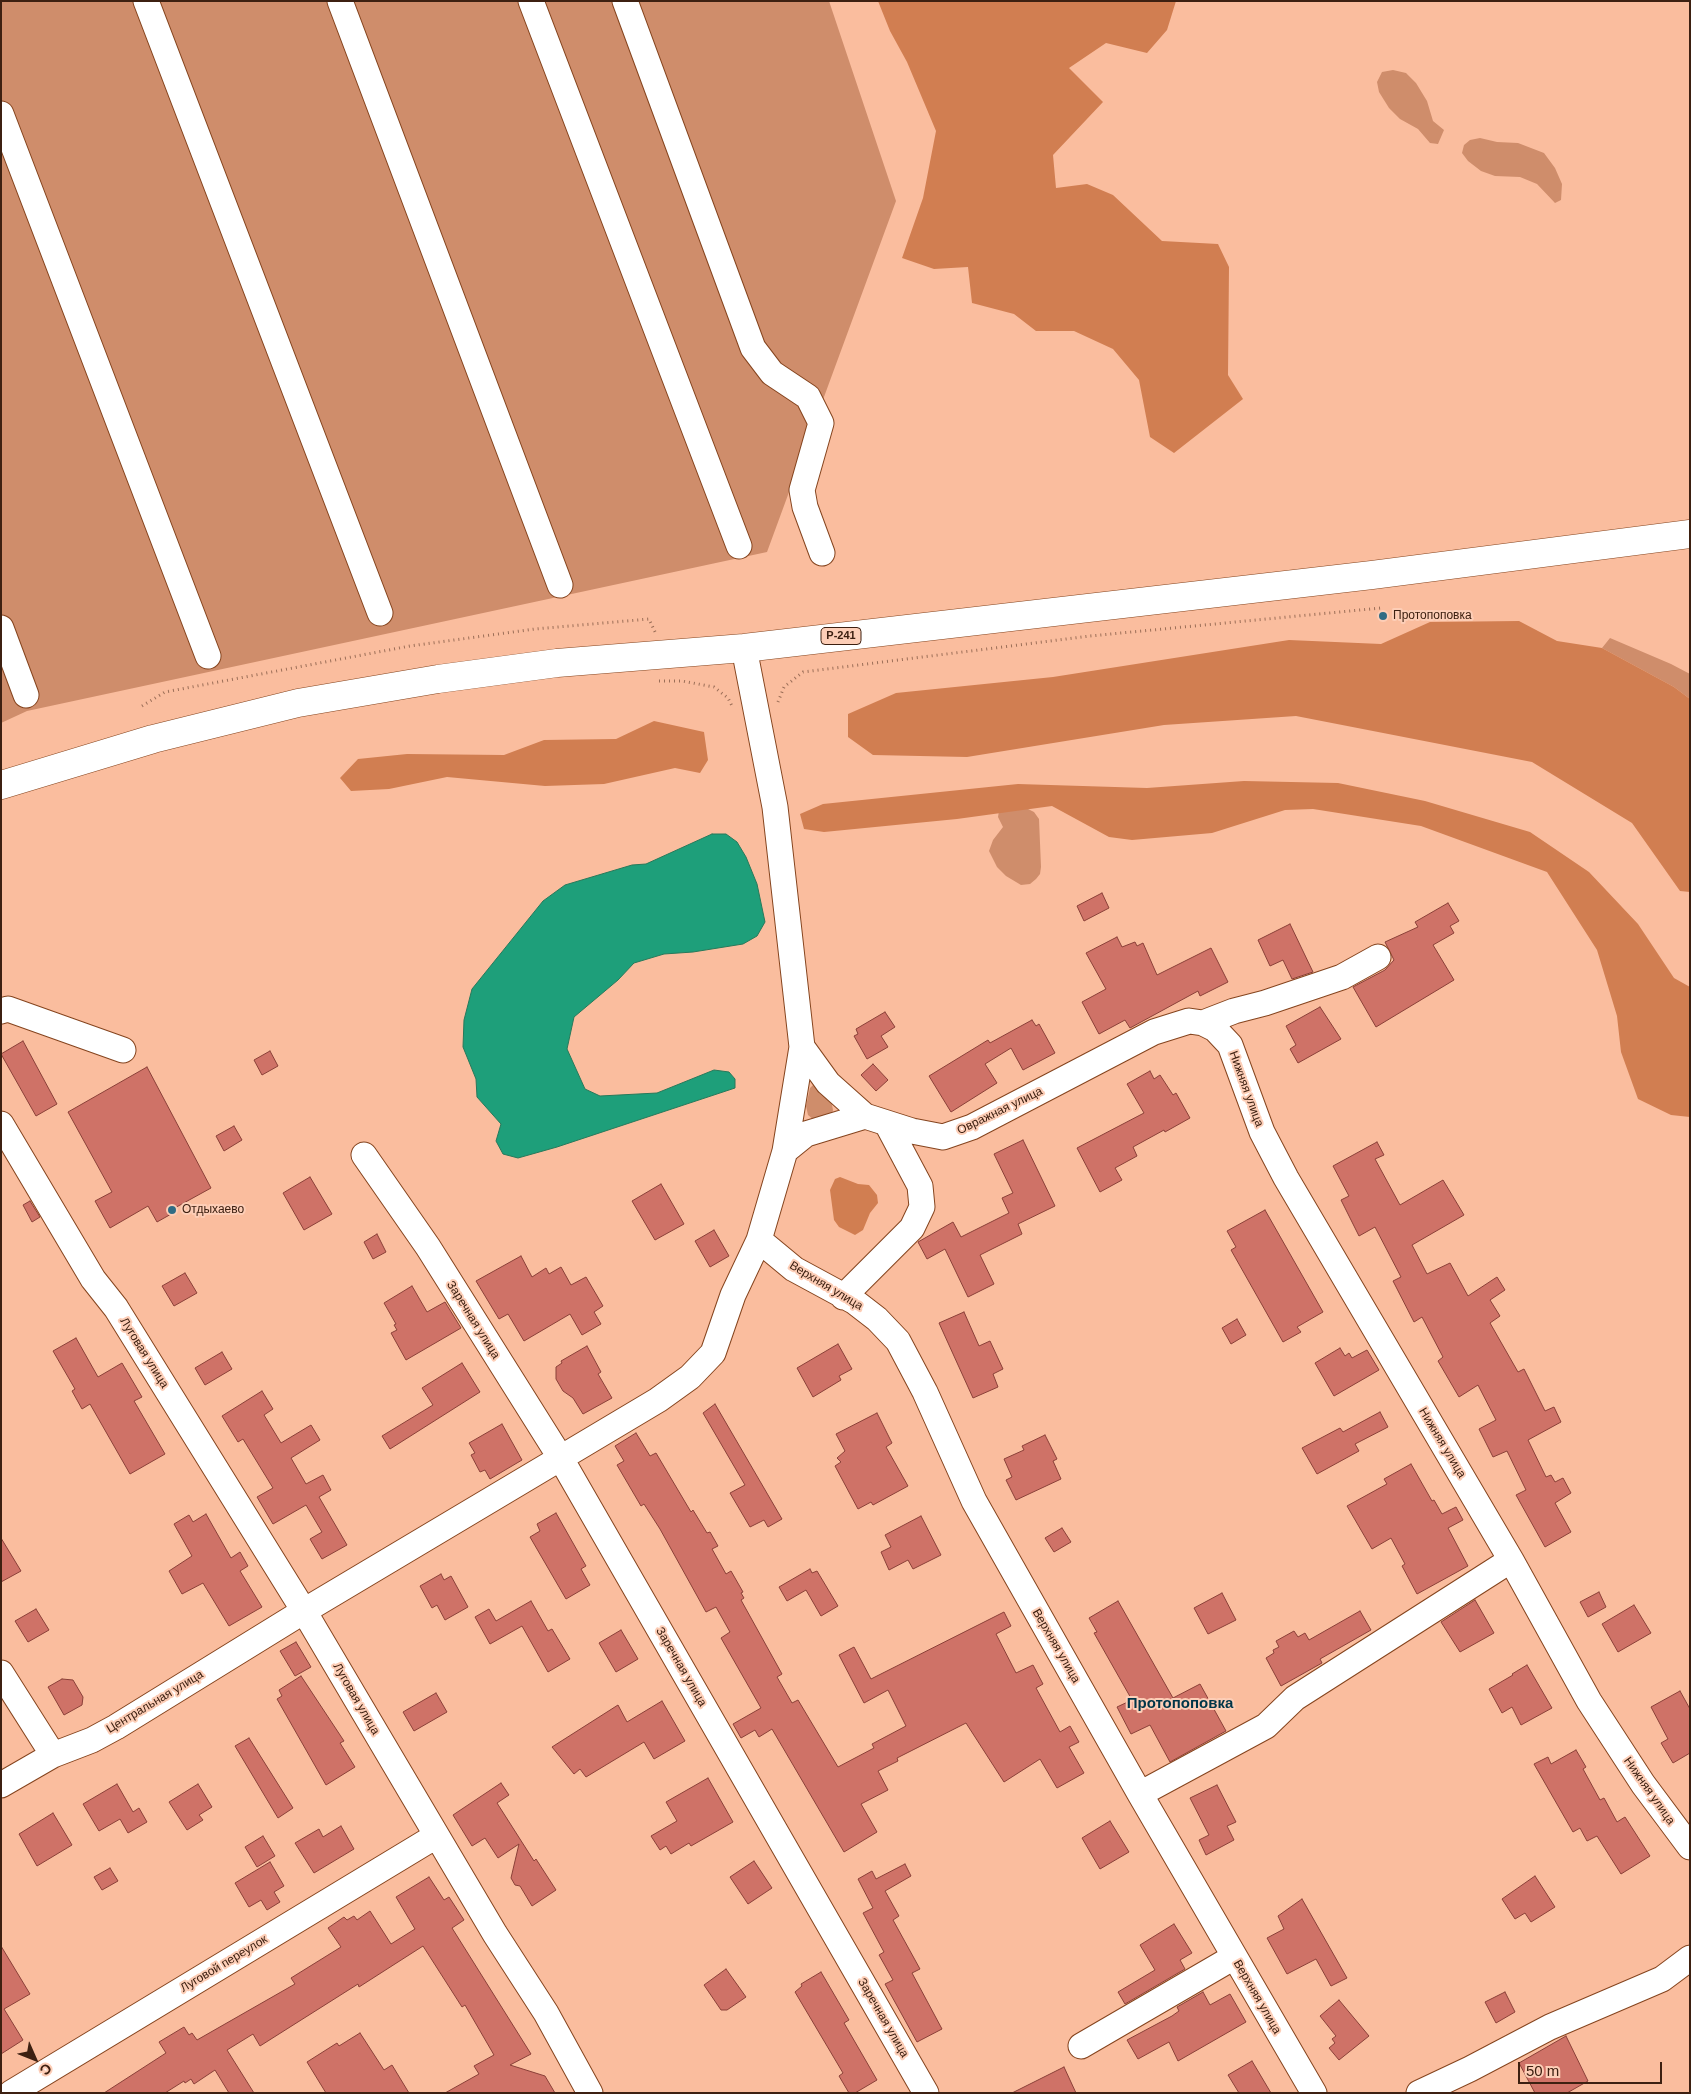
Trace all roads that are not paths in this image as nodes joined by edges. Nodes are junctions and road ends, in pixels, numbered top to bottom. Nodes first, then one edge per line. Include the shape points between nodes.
1 (146, 1) edge
2 (340, 1) edge
3 (531, 1) edge
4 (625, 1) edge
5 (1, 114) edge
6 (1690, 534) edge
7 (739, 546) dead end
8 (822, 553) dead end
9 (560, 585) dead end
10 (380, 612) dead end
11 (1, 628) edge
12 (744, 648) junction
13 (208, 656) dead end
14 (26, 695) dead end
15 (1, 785) edge
16 (1378, 957) dead end
17 (1, 1011) edge
18 (1209, 1026) junction
19 (802, 1047) junction
20 (123, 1050) dead end
21 (876, 1120) junction
22 (1, 1124) edge
23 (785, 1151) junction
24 (364, 1155) dead end
25 (759, 1240) junction
26 (843, 1297) junction
27 (560, 1457) junction
28 (1510, 1560) junction
29 (304, 1611) junction
30 (1, 1673) edge
31 (53, 1755) junction
32 (1, 1785) edge
33 (1140, 1794) junction
34 (436, 1836) junction
35 (1690, 1848) edge
36 (1234, 1957) junction
37 (1690, 1958) edge
38 (1081, 2046) dead end
39 (1460, 2084) edge
40 (11, 2093) edge
41 (590, 2093) edge
42 (926, 2093) edge
43 (1314, 2093) edge
44 (1419, 2093) edge

1 - 10 street
2 - 9 street
3 - 7 street
4 - 8 street via 753,348 772,373 808,397 821,423 802,490
5 - 13 street
6 - 12 highway, Р-241 via 1372,575
11 - 14 street
12 - 15 highway, Р-241 via 557,663 298,703 153,739
12 - 19 street via 775,806
16 - 18 street, Овражная улица via 1342,977 1234,1011
17 - 20 street via 8,1008
18 - 21 street, Овражная улица via 1189,1021 1154,1032 972,1127 943,1137
18 - 28 street, Нижняя улица via 1230,1045 1262,1132 1286,1178
19 - 21 street, Овражная улица via 828,1083
19 - 23 street
21 - 23 street via 806,1134
21 - 26 street via 920,1186 922,1207 912,1228
22 - 29 street, Луговая улица via 93,1280 116,1308
23 - 25 street
24 - 27 street, Заречная улица via 428,1247
25 - 26 street, Верхняя улица via 794,1269
25 - 27 street, Центральная улица via 733,1295 714,1353 690,1377 658,1400
26 - 33 street, Верхняя улица via 877,1319 898,1342 925,1392 974,1502
27 - 29 street, Центральная улица
27 - 42 street, Заречная улица
28 - 33 street via 1295,1698 1266,1726
28 - 35 street, Нижняя улица via 1589,1701 1642,1784
29 - 31 street, Центральная улица via 116,1728
29 - 34 street, Луговая улица
30 - 31 street
31 - 32 street, Центральная улица
33 - 36 street, Верхняя улица
34 - 40 street, Луговой переулок
34 - 41 street, Луговая улица via 546,2013
36 - 38 street
36 - 43 street, Верхняя улица
37 - 39 street via 1662,1978 1550,2027
39 - 44 street

